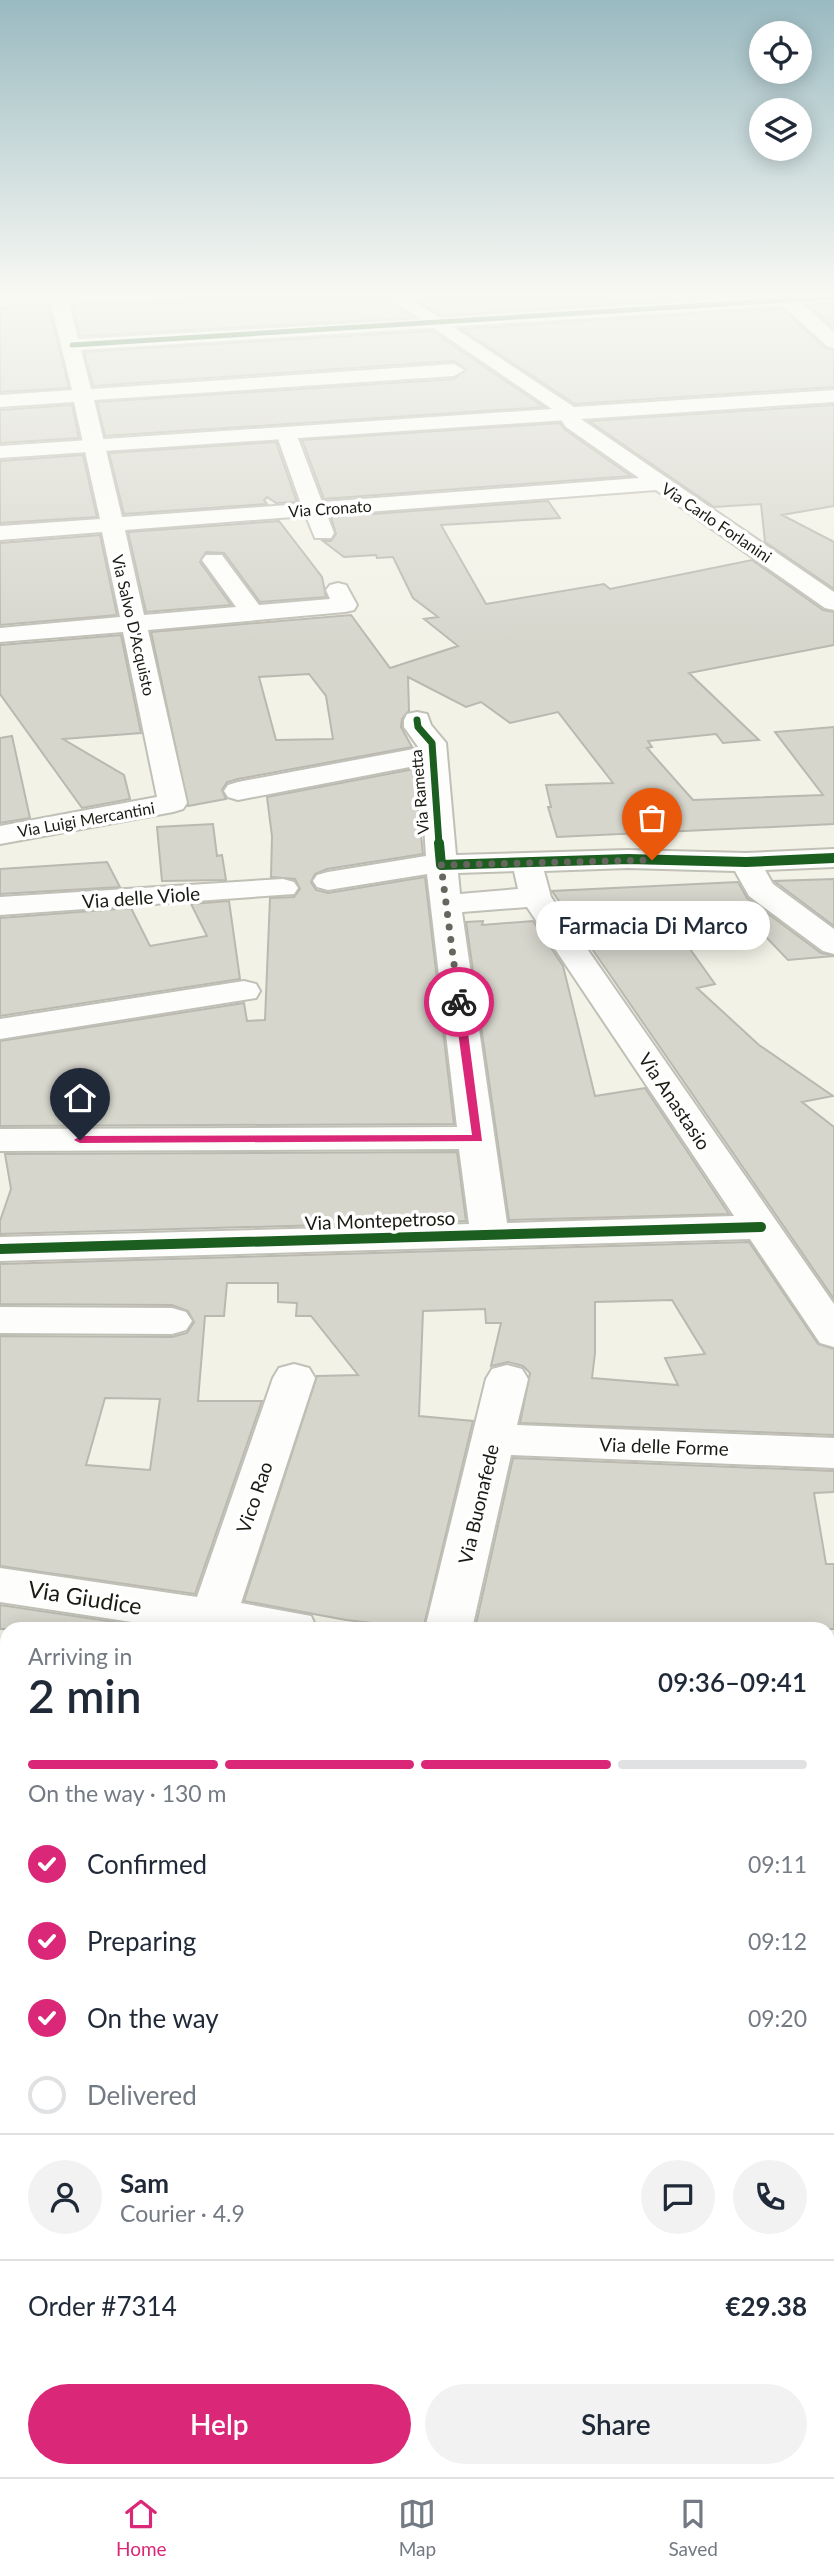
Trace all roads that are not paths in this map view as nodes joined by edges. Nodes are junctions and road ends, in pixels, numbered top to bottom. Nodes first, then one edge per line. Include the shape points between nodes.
1 (87, 411) edge
2 (566, 411) edge
3 (630, 411) edge
4 (568, 415) junction
5 (286, 433) junction
6 (95, 446) junction
7 (0, 453) edge
8 (660, 483) junction
9 (314, 509) junction
10 (110, 524) junction
11 (0, 533) edge
12 (324, 535) dead end
13 (214, 560) dead end
14 (834, 570) edge
15 (797, 576) junction
16 (338, 590) dead end
17 (834, 603) edge
18 (252, 613) junction
19 (135, 623) junction
20 (0, 635) edge
21 (270, 635) dead end
22 (417, 720) dead end
23 (433, 754) junction
24 (238, 791) dead end
25 (173, 803) joint
26 (0, 835) edge
27 (834, 858) edge
28 (526, 862) junction
29 (746, 862) junction
30 (441, 865) junction
31 (328, 881) dead end
32 (283, 888) dead end
33 (536, 897) junction
34 (445, 904) junction
35 (0, 906) edge
36 (834, 944) edge
37 (244, 991) dead end
38 (0, 1029) edge
39 (478, 1138) junction
40 (0, 1140) edge
41 (761, 1227) junction
42 (489, 1234) junction
43 (0, 1249) edge
44 (0, 1320) edge
45 (172, 1321) dead end
46 (834, 1334) edge
47 (294, 1378) dead end
48 (507, 1379) dead end
49 (494, 1439) junction
50 (834, 1453) edge
51 (0, 1584) edge
52 (213, 1617) junction
53 (247, 1622) edge
54 (450, 1622) edge

1 - 6 street, Via Salvo D'Acquisto
2 - 4 street, Via Carlo Forlanini
3 - 4 street
4 - 5 street
4 - 8 street, Via Carlo Forlanini
5 - 6 street
5 - 9 street
6 - 7 street
6 - 10 street, Via Salvo D'Acquisto
8 - 9 street, Via Cronato
8 - 15 street, Via Carlo Forlanini
9 - 10 street, Via Cronato
9 - 12 street
10 - 11 street, Via Cronato
10 - 19 street, Via Salvo D'Acquisto
13 - 18 street
14 - 15 street
15 - 17 street, Via Carlo Forlanini
16 - 18 street via 345,605
18 - 19 street
18 - 21 street
19 - 20 street
19 - 25 street, Via Salvo D'Acquisto
22 - 23 street, Via Rametta via 432,743
23 - 24 street
23 - 30 street, Via Rametta
25 - 26 street, Via Luigi Mercantini
27 - 29 street
28 - 29 street
28 - 30 street
28 - 33 street, Via Anastasio
29 - 36 street via 760,889
30 - 31 street
30 - 34 street, Via Rametta
32 - 35 street, Via delle Viole
33 - 34 street
33 - 41 street, Via Anastasio
34 - 39 street, Via Rametta
37 - 38 street
39 - 40 street
39 - 42 street, Via Rametta
41 - 42 street, Via Montepetroso
41 - 46 street, Via Anastasio
42 - 43 street, Via Montepetroso
44 - 45 street
47 - 52 street, Vico Rao
48 - 49 street, Via Buonafede
49 - 50 street, Via delle Forme
49 - 54 street, Via Buonafede
51 - 52 street, Via Giudice
52 - 53 street, Via Giudice

